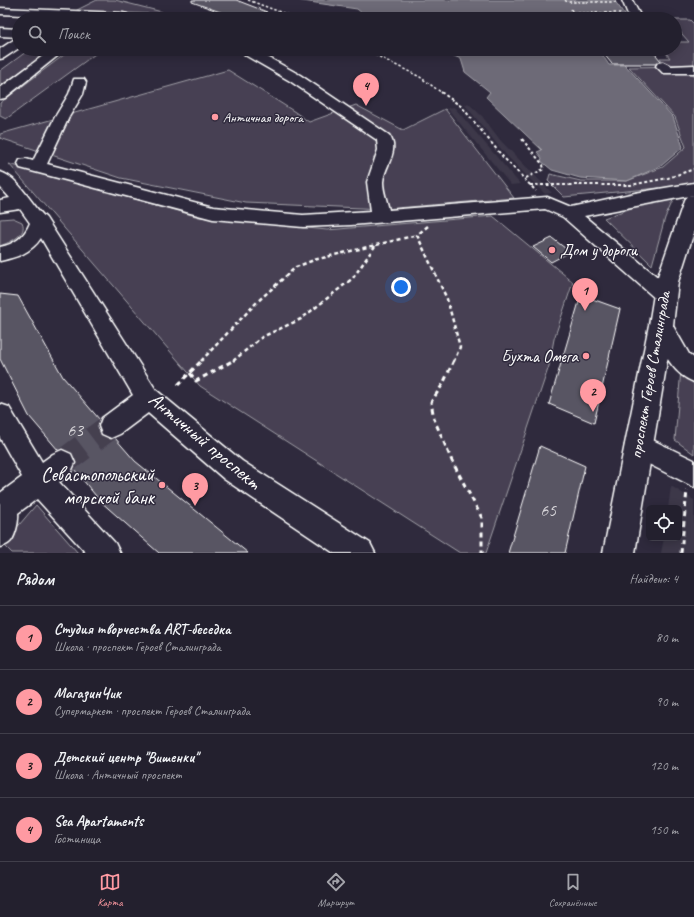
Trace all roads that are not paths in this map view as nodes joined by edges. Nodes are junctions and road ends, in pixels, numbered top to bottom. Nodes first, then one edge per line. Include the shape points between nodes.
1 (21, 0) edge
2 (627, 0) edge
3 (80, 3) dead end
4 (12, 12) edge
5 (64, 12) edge
6 (633, 12) edge
7 (1, 14) edge
8 (0, 32) edge
9 (12, 33) edge
10 (12, 47) edge
11 (0, 55) edge
12 (51, 56) edge
13 (256, 56) edge
14 (663, 66) dead end
15 (694, 69) edge
16 (80, 82) dead end
17 (0, 96) edge
18 (1, 180) edge
19 (694, 189) edge
20 (694, 201) edge
21 (25, 203) junction
22 (0, 206) edge
23 (569, 213) junction
24 (381, 216) junction
25 (40, 222) junction
26 (20, 249) junction
27 (60, 253) junction
28 (0, 254) edge
29 (665, 295) junction
30 (661, 325) junction
31 (694, 372) edge
32 (148, 398) junction
33 (0, 415) edge
34 (111, 426) tunnel mouth
35 (638, 445) junction
36 (62, 463) tunnel mouth
37 (692, 472) edge
38 (39, 481) junction
39 (1, 516) edge
40 (105, 553) edge
41 (360, 553) edge
42 (619, 553) edge

1 - 7 street
2 - 6 street
3 - 5 street
4 - 7 street
8 - 9 street
10 - 11 street
12 - 17 street
13 - 24 street via 295,78 384,138 386,150 375,182
14 - 15 street via 668,70
16 - 24 street via 76,94 32,166 213,213 303,221
18 - 21 street, Античный проспект
19 - 23 street
20 - 29 main road, проспект Героев Сталинграда
21 - 22 street
21 - 25 street, Античный проспект
23 - 24 street via 547,203
23 - 29 street
25 - 26 street via 29,242
25 - 27 street, Античный проспект
26 - 27 street
26 - 28 street
27 - 32 street, Античный проспект
29 - 30 main road, проспект Героев Сталинграда
30 - 31 street via 681,361
30 - 35 main road, проспект Героев Сталинграда
32 - 34 street
32 - 41 street, Античный проспект via 233,470
33 - 38 street
35 - 37 street
35 - 42 main road, проспект Героев Сталинграда
36 - 38 street
38 - 39 street
38 - 40 street

